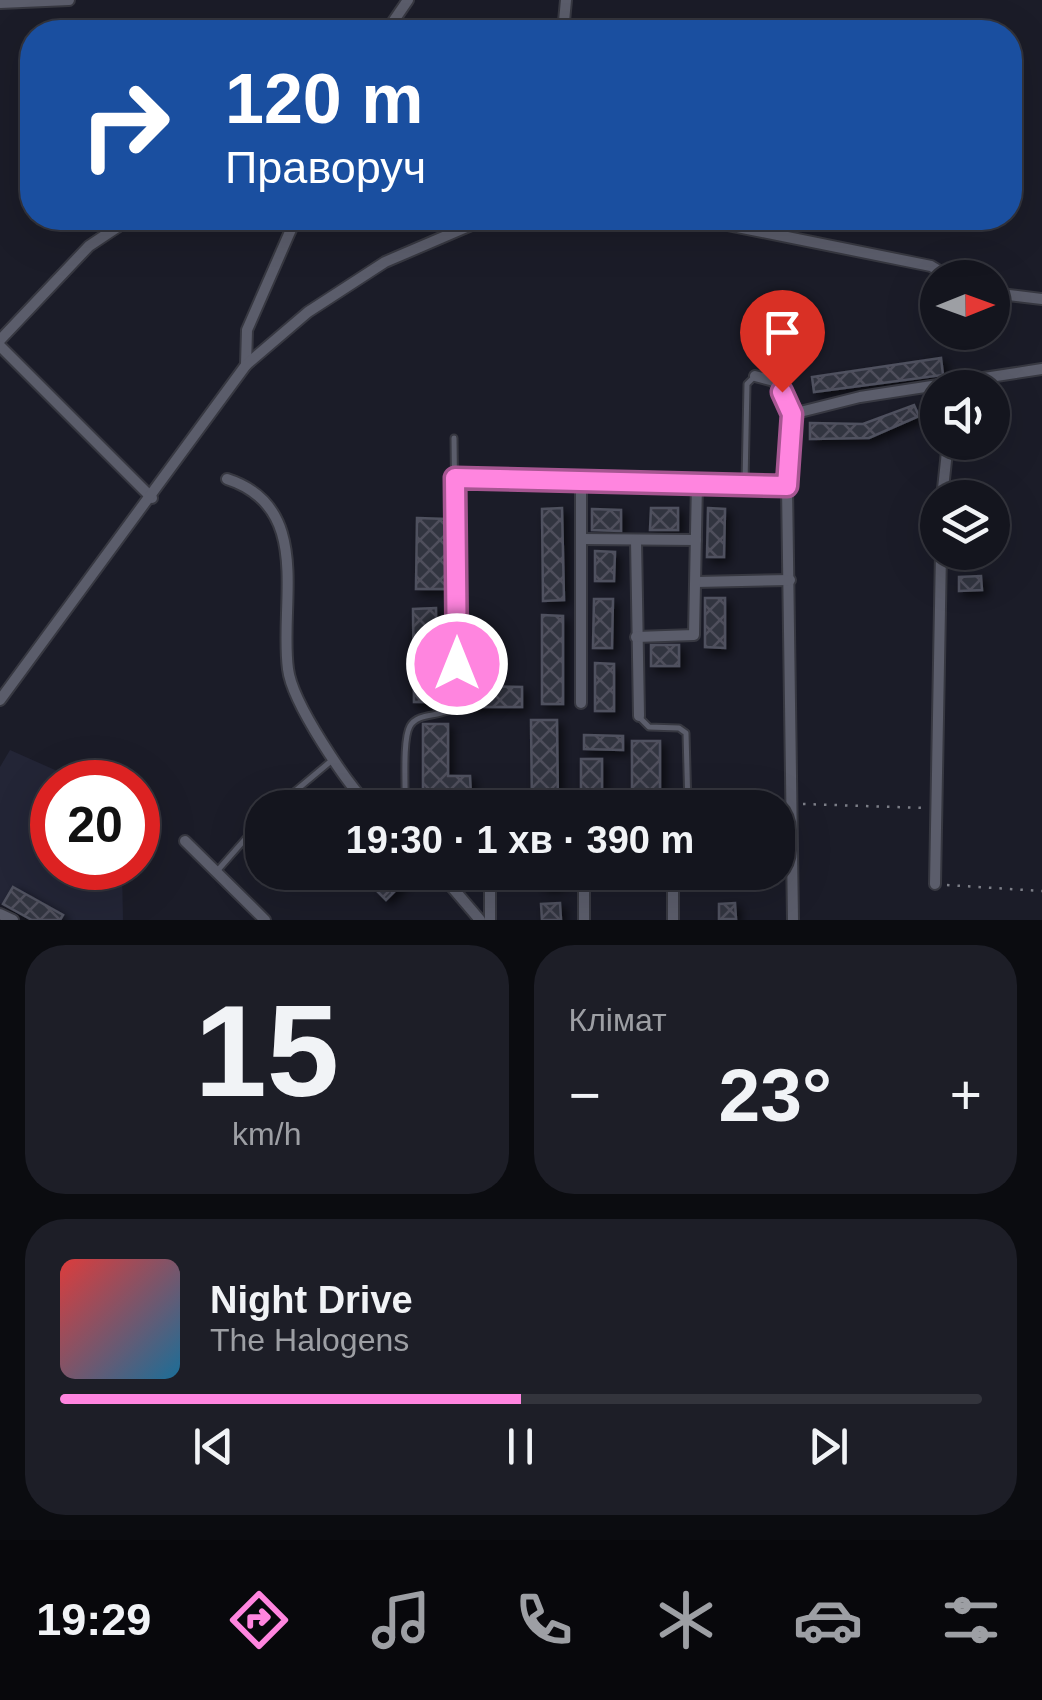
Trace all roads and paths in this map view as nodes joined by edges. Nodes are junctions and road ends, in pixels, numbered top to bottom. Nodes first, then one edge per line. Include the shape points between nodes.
1 (69, 0) edge
2 (0, 4) edge
3 (114, 230) edge
4 (291, 230) edge
5 (454, 230) edge
6 (752, 230) edge
7 (920, 264) edge
8 (1010, 296) edge
9 (1042, 300) edge
10 (0, 343) edge
11 (246, 365) junction
12 (1042, 369) edge
13 (755, 376) joint
14 (1010, 376) edge
15 (920, 390) edge
16 (792, 414) junction
17 (454, 438) dead end
18 (455, 478) junction
19 (227, 479) dead end
20 (582, 480) junction
21 (698, 482) junction
22 (745, 483) junction
23 (787, 486) junction
24 (152, 498) junction
25 (581, 540) junction
26 (636, 540) junction
27 (696, 540) junction
28 (941, 570) edge
29 (790, 580) junction
30 (696, 582) junction
31 (636, 638) junction
32 (0, 700) edge
33 (581, 703) dead end
34 (639, 716) joint
35 (334, 760) junction
36 (297, 790) edge
37 (353, 790) edge
38 (406, 790) edge
39 (688, 790) edge
40 (792, 790) edge
41 (795, 804) edge
42 (940, 809) junction
43 (245, 840) edge
44 (185, 841) dead end
45 (216, 873) junction
46 (935, 884) joint
47 (454, 890) edge
48 (490, 890) edge
49 (584, 890) edge
50 (674, 890) edge
51 (792, 890) edge
52 (1042, 891) edge
53 (0, 914) edge
54 (13, 920) edge
55 (265, 920) edge
56 (480, 920) edge
57 (490, 920) edge
58 (584, 920) edge
59 (673, 920) edge
60 (792, 920) edge

1 - 2 street
3 - 10 street via 90,246
4 - 11 street via 247,330
5 - 11 street via 386,262 308,312
6 - 7 street
8 - 9 street
10 - 24 street
11 - 24 street
12 - 14 street
13 - 16 street via 774,381
13 - 22 lane via 747,384
15 - 16 street
16 - 23 street
17 - 18 lane
18 - 20 street
18 - 38 lane via 457,700 448,712 416,720 408,730
19 - 35 street via 260,496 275,515 288,552 288,669
20 - 21 street
20 - 25 street
21 - 22 street
21 - 27 street
22 - 23 street
23 - 29 street
24 - 32 street
25 - 26 street
25 - 33 street
26 - 27 street
26 - 31 street
27 - 30 street
28 - 42 street
29 - 30 street
29 - 40 street
30 - 31 street via 694,635
31 - 34 street
34 - 39 lane via 649,727 686,734
35 - 36 lane
35 - 37 street
41 - 42 path
42 - 46 street
43 - 45 lane
44 - 45 street
45 - 55 street
46 - 52 path
47 - 56 street
48 - 57 street
49 - 58 street
50 - 59 street
51 - 60 street
53 - 54 street

